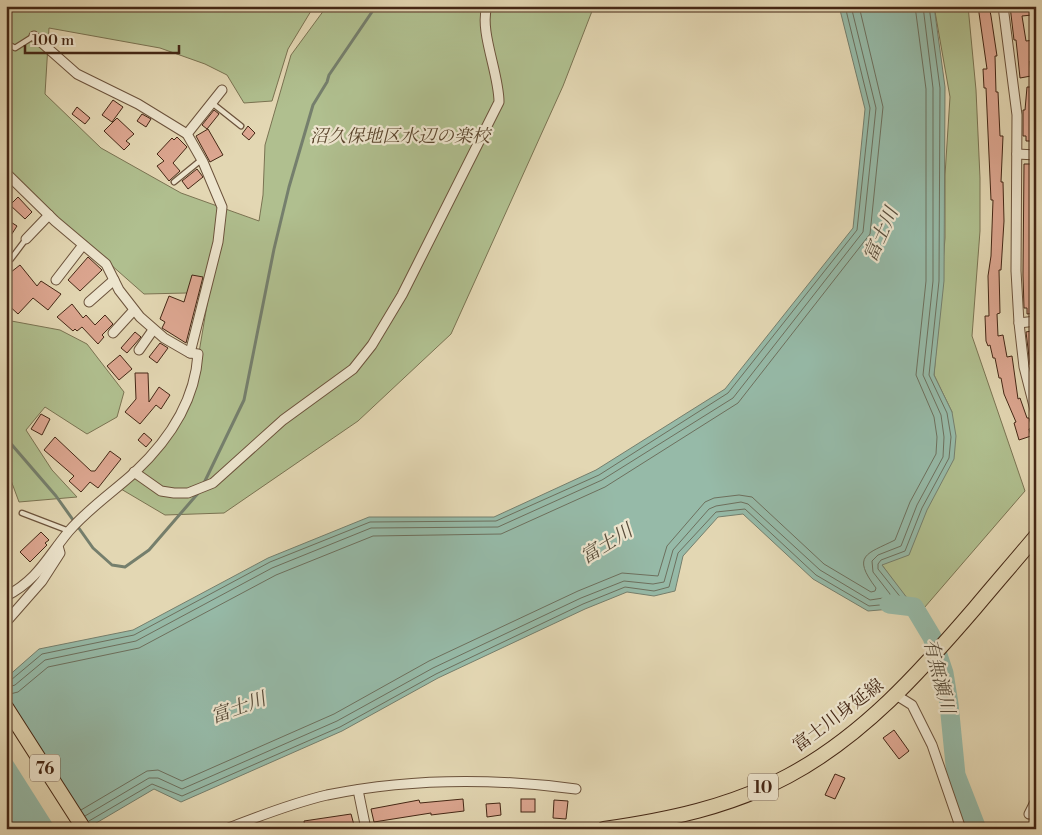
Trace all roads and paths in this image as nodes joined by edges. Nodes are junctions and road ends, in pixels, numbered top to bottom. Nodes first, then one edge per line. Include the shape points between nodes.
1 (487, 6) edge
2 (1003, 6) edge
3 (34, 36) joint
4 (6, 43) edge
5 (222, 90) dead end
6 (212, 103) junction
7 (241, 126) dead end
8 (186, 134) junction
9 (1017, 154) junction
10 (1036, 154) edge
11 (201, 160) junction
12 (6, 173) edge
13 (174, 182) dead end
14 (49, 215) junction
15 (26, 239) joint
16 (83, 245) junction
17 (6, 261) edge
18 (56, 280) dead end
19 (114, 280) junction
20 (89, 302) dead end
21 (134, 310) junction
22 (1036, 321) edge
23 (1019, 323) junction
24 (153, 330) junction
25 (113, 333) dead end
26 (139, 350) dead end
27 (190, 353) junction
28 (1036, 414) edge
29 (134, 472) junction
30 (22, 513) dead end
31 (69, 531) junction
32 (1036, 536) edge
33 (58, 546) junction
34 (6, 596) edge
35 (6, 622) edge
36 (898, 694) junction
37 (6, 707) edge
38 (576, 789) dead end
39 (358, 790) junction
40 (1036, 800) edge
41 (1029, 814) dead end
42 (84, 829) edge
43 (226, 829) edge
44 (366, 829) edge
45 (604, 829) edge
46 (961, 829) edge

1 - 29 street via 484,22 499,102 402,295 372,345 353,369 283,420 213,484 188,494 161,491
2 - 9 street via 1017,115
3 - 4 lane via 15,48
3 - 8 street via 77,74 138,104
5 - 6 street
6 - 7 lane
6 - 8 street
8 - 11 street
9 - 10 street
9 - 23 street
11 - 13 lane
11 - 27 street via 222,206 218,242
12 - 14 street
14 - 15 street
14 - 16 street
15 - 17 lane via 12,259
16 - 18 street
16 - 19 street via 106,264
19 - 20 street
19 - 21 street
21 - 24 street
21 - 25 street
22 - 23 street
23 - 28 street via 1024,367
24 - 26 street
24 - 27 street
27 - 29 street via 198,354 192,394 154,451
29 - 31 street
30 - 31 lane
31 - 33 street
32 - 36 main road, 富士川身延線 / 10
33 - 34 street via 37,574
33 - 35 street via 60,552 42,581
36 - 45 main road, 富士川身延線 / 10 via 872,718 788,776 695,812 661,821
36 - 46 street via 912,705 932,745
37 - 42 main road, 76
38 - 39 street via 504,781 460,781 419,782
39 - 43 street via 294,804
39 - 44 street
40 - 41 street

